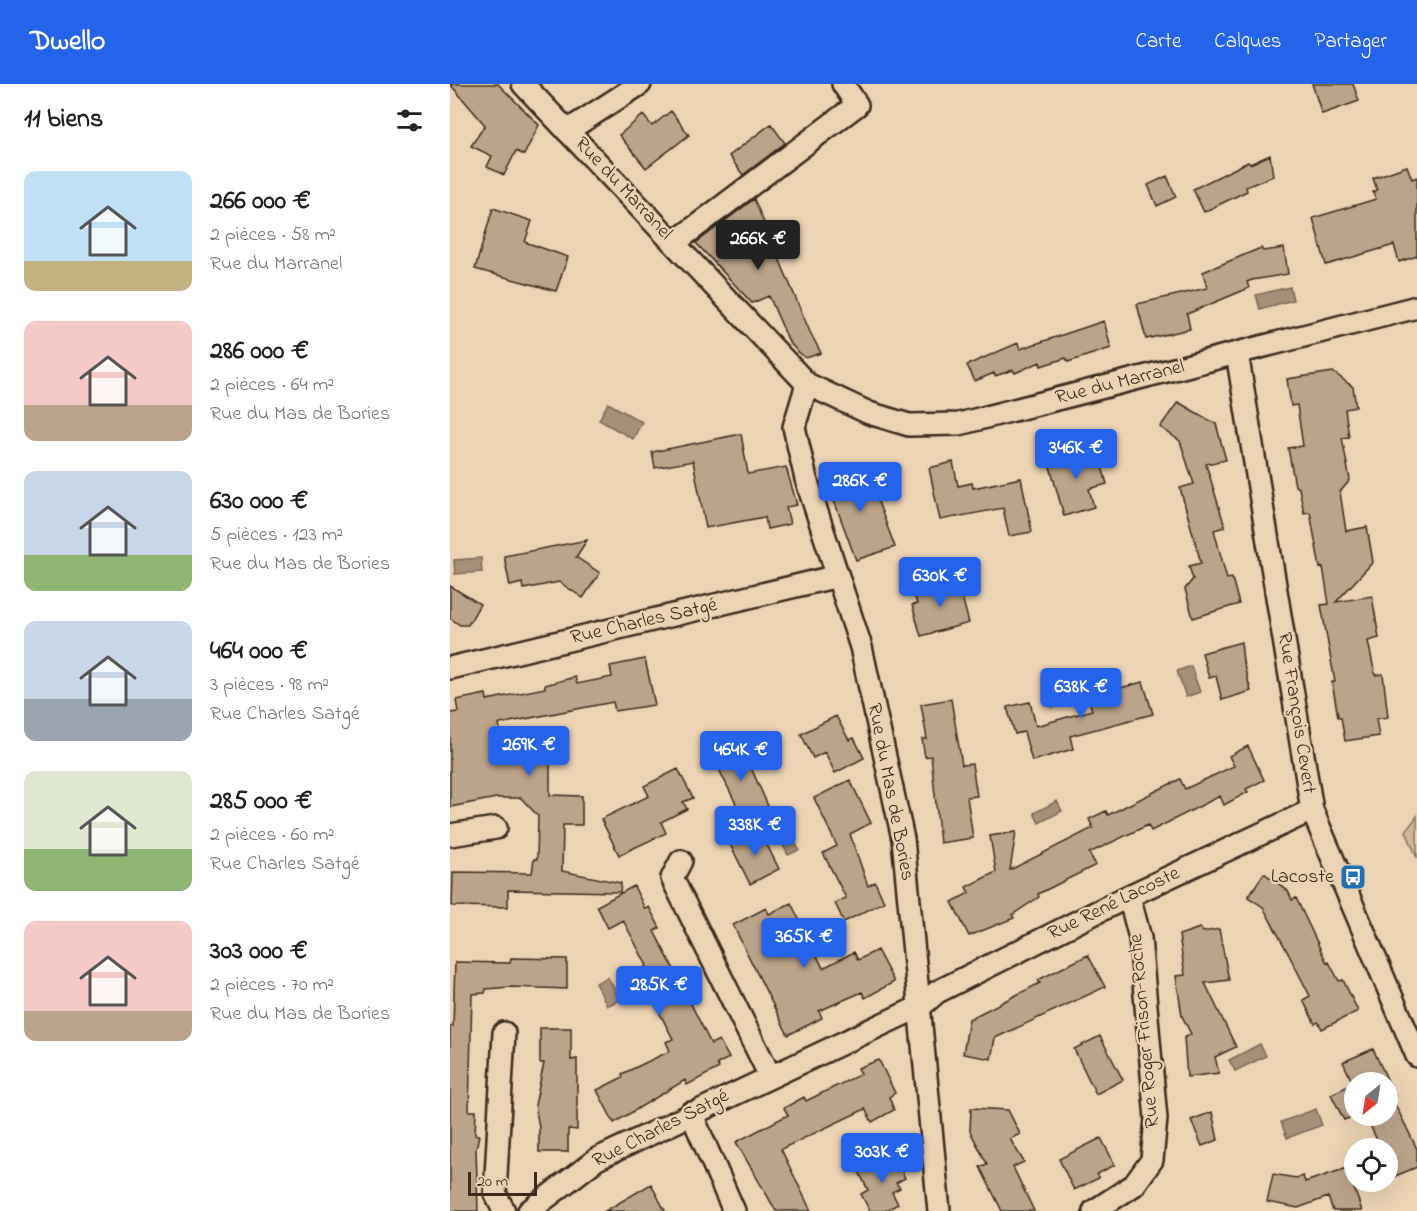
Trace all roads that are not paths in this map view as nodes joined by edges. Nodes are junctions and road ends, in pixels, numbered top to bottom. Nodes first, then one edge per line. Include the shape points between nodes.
1 (524, 84) edge
2 (640, 84) edge
3 (843, 84) edge
4 (567, 130) junction
5 (674, 243) junction
6 (1417, 307) edge
7 (1237, 353) junction
8 (807, 384) junction
9 (838, 576) junction
10 (450, 668) edge
11 (1312, 810) junction
12 (496, 828) dead end
13 (450, 835) edge
14 (681, 861) dead end
15 (1129, 896) junction
16 (921, 1006) junction
17 (504, 1033) dead end
18 (1417, 1056) edge
19 (770, 1076) junction
20 (691, 1113) junction
21 (504, 1211) edge
22 (529, 1211) edge
23 (734, 1211) edge
24 (939, 1211) edge
25 (1094, 1211) edge

1 - 4 street, Rue du Marranel
2 - 4 street
3 - 5 street via 857,105
4 - 5 street, Rue du Marranel
5 - 8 street, Rue du Marranel
6 - 7 street, Rue du Marranel
7 - 8 street, Rue du Marranel via 959,424 909,425 869,413
7 - 11 street, Rue François Cevert
8 - 9 street, Rue du Mas de Bories via 794,427 806,479
9 - 10 street, Rue Charles Satgé
9 - 16 street, Rue du Mas de Bories via 861,647 903,839
11 - 15 street, Rue René Lacoste
11 - 18 street, Rue François Cevert
12 - 13 street
14 - 19 street via 672,878
15 - 16 street, Rue René Lacoste via 937,992
15 - 25 street, Rue Roger Frison-Roche via 1140,938 1156,1119 1152,1160 1134,1185
16 - 19 street, Rue Charles Satgé
16 - 24 street, Rue du Mas de Bories
17 - 21 street via 495,1193
19 - 20 street, Rue Charles Satgé
20 - 22 street, Rue Charles Satgé via 597,1159
20 - 23 street

